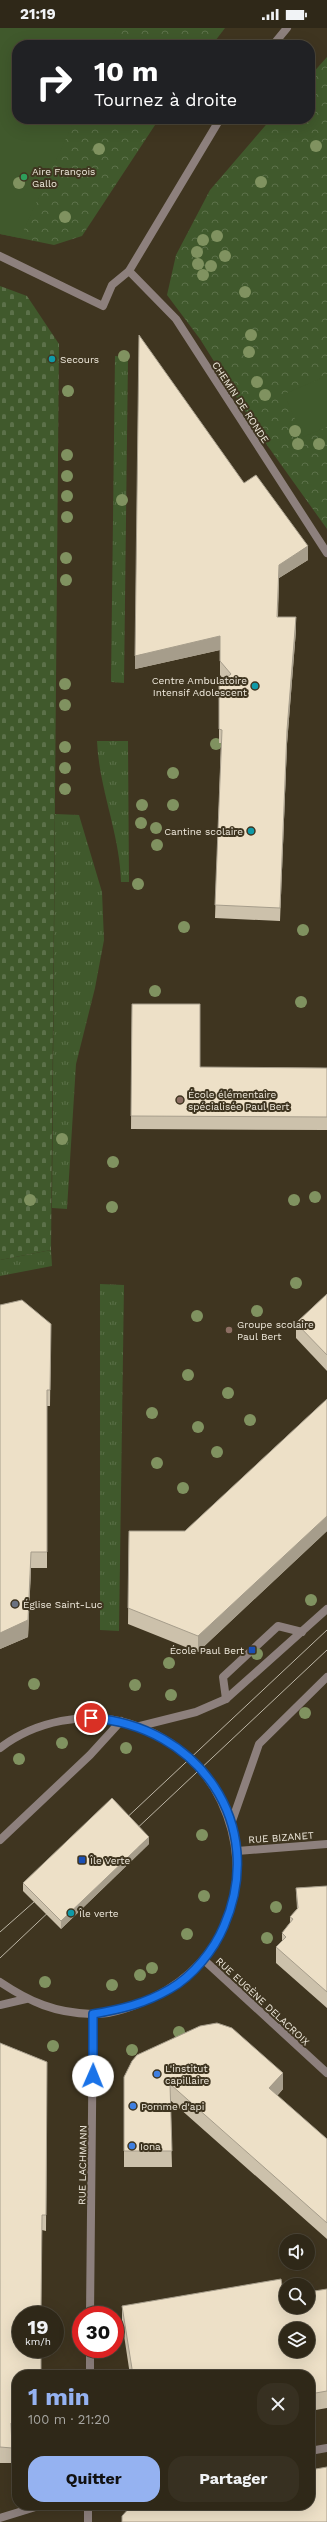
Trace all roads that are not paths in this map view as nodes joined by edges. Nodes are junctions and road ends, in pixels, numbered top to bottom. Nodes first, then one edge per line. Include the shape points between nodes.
1 (287, 28) edge
2 (277, 40) edge
3 (217, 124) edge
4 (0, 256) edge
5 (129, 271) junction
6 (327, 553) edge
7 (327, 1609) edge
8 (302, 1632) junction
9 (327, 1677) edge
10 (226, 1699) junction
11 (121, 1721) junction
12 (140, 1726) junction
13 (0, 1748) edge
14 (232, 1824) junction
15 (0, 1840) edge
16 (327, 1844) edge
17 (237, 1850) junction
18 (204, 1960) junction
19 (0, 1982) edge
20 (26, 1999) junction
21 (0, 2005) edge
22 (93, 2014) junction
23 (327, 2073) edge
24 (90, 2306) edge
25 (90, 2358) edge
26 (90, 2370) edge
27 (327, 2448) edge
28 (315, 2450) edge
29 (26, 2510) edge
30 (88, 2510) edge
31 (0, 2518) edge
32 (88, 2522) edge

1 - 2 street
3 - 5 street
4 - 5 street via 103,306 112,285
5 - 6 street, CHEMIN DE RONDE via 176,319
7 - 8 street
8 - 10 street
8 - 10 street via 278,1626 262,1640 223,1677
9 - 14 street via 259,1744
10 - 12 street via 196,1712
11 - 12 street
11 - 13 street via 91,1718 44,1724 11,1739
11 - 15 street via 90,1755
12 - 14 street via 176,1746 201,1768
14 - 17 street
16 - 17 street, RUE BIZANET
17 - 18 street via 237,1880 231,1908 220,1935
18 - 22 street via 171,1989 132,2007
18 - 23 street, RUE EUGÈNE DELACROIX
19 - 20 street
20 - 21 street
20 - 22 street via 57,2010
22 - 24 street, RUE LACHMANN
25 - 26 street
27 - 28 street
29 - 31 street
30 - 32 street

